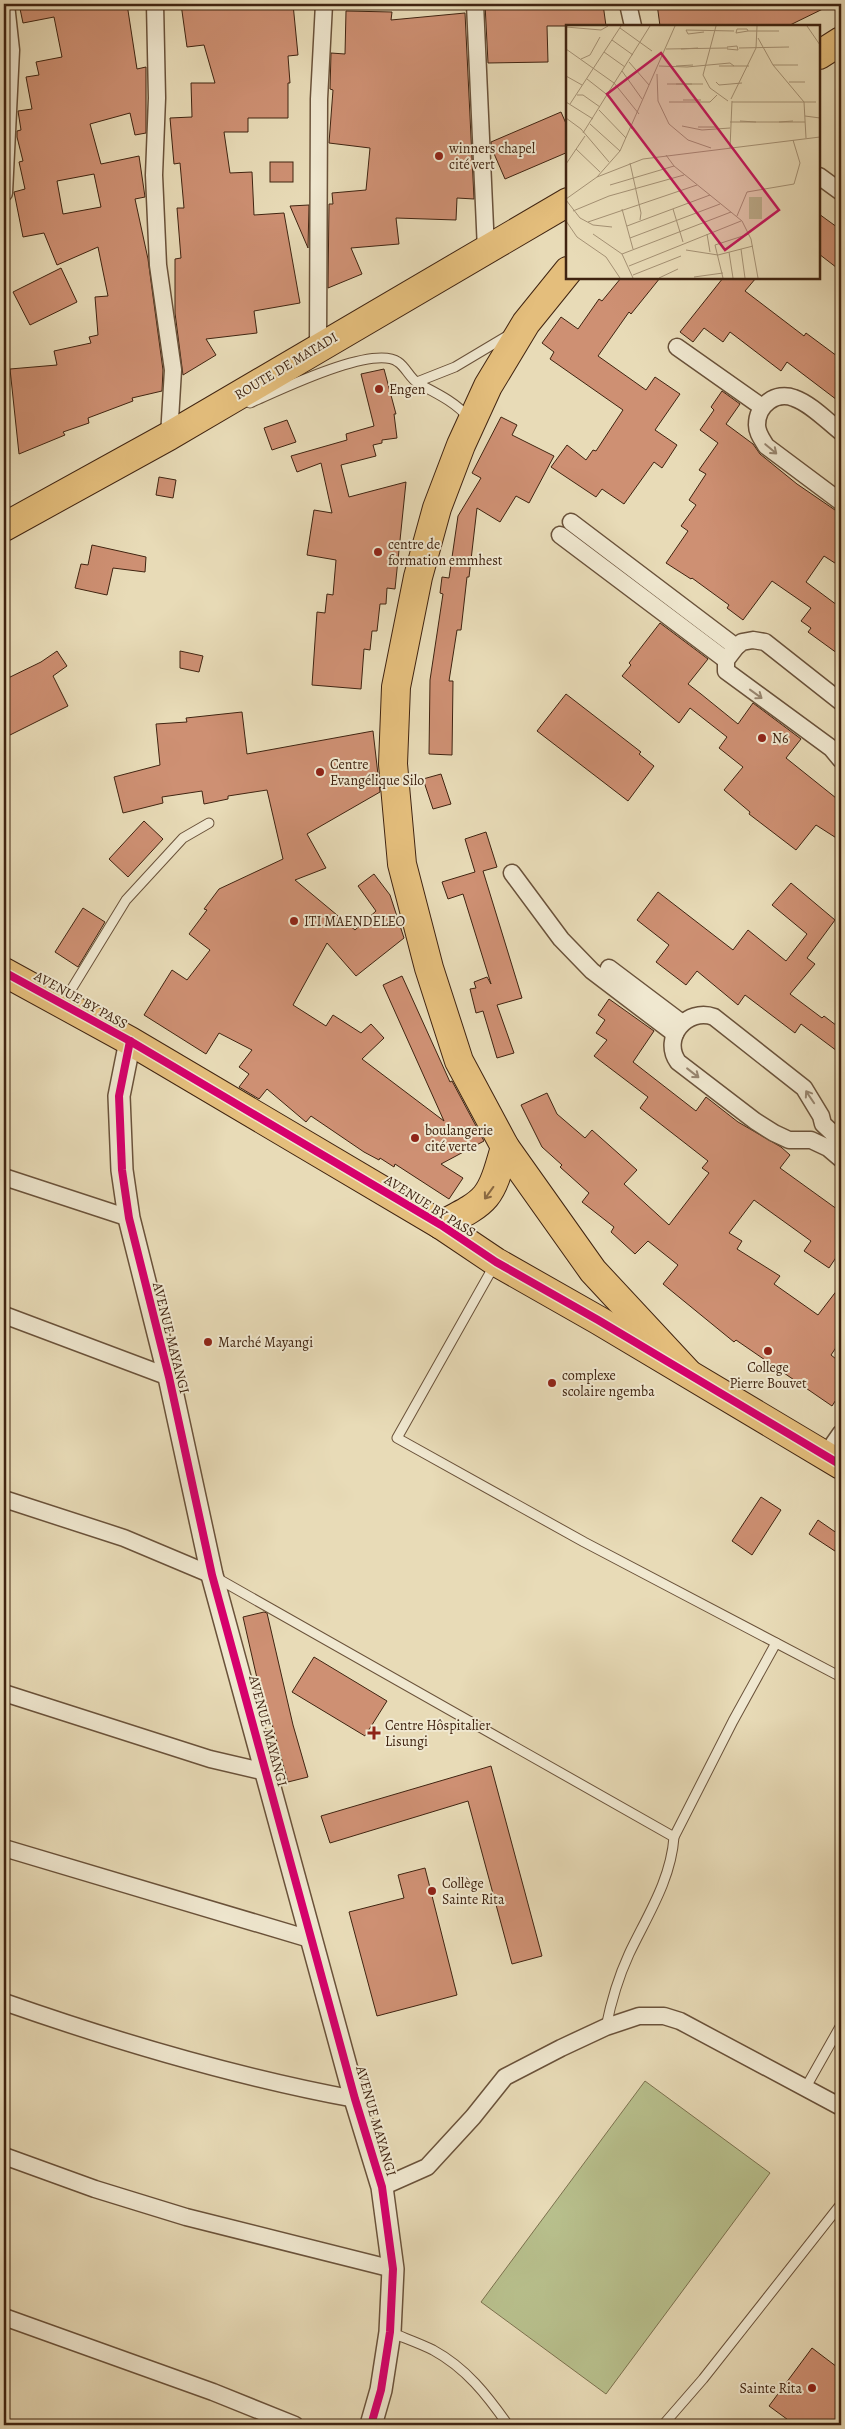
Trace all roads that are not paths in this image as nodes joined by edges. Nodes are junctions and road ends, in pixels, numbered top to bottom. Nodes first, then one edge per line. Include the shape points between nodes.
1 (6, 4) edge
2 (155, 4) edge
3 (324, 4) edge
4 (475, 4) edge
5 (628, 4) edge
6 (633, 25) edge
7 (841, 41) edge
8 (820, 54) edge
9 (820, 177) edge
10 (841, 192) edge
11 (4, 193) edge
12 (566, 203) edge
13 (486, 250) junction
14 (566, 273) edge
15 (526, 323) junction
16 (318, 347) junction
17 (677, 347) dead end
18 (417, 382) junction
19 (762, 407) junction
20 (472, 422) junction
21 (841, 432) edge
22 (169, 436) junction
23 (841, 502) edge
24 (571, 522) dead end
25 (4, 527) edge
26 (560, 535) dead end
27 (731, 653) junction
28 (841, 702) edge
29 (841, 760) edge
30 (209, 823) dead end
31 (512, 873) dead end
32 (609, 968) dead end
33 (4, 972) edge
34 (63, 1003) junction
35 (678, 1028) junction
36 (130, 1041) junction
37 (822, 1124) junction
38 (811, 1140) junction
39 (841, 1141) edge
40 (505, 1148) junction
41 (841, 1159) edge
42 (4, 1177) edge
43 (129, 1218) junction
44 (441, 1225) junction
45 (496, 1262) junction
46 (4, 1315) edge
47 (687, 1372) junction
48 (168, 1377) junction
49 (841, 1434) edge
50 (833, 1460) edge
51 (4, 1499) edge
52 (212, 1575) junction
53 (776, 1643) junction
54 (841, 1677) edge
55 (4, 1693) edge
56 (266, 1772) junction
57 (674, 1837) junction
58 (4, 1848) edge
59 (313, 1940) junction
60 (4, 2002) edge
61 (841, 2025) edge
62 (606, 2027) junction
63 (806, 2087) junction
64 (355, 2099) junction
65 (841, 2107) edge
66 (4, 2156) edge
67 (382, 2187) junction
68 (841, 2204) edge
69 (393, 2269) junction
70 (4, 2316) edge
71 (390, 2332) junction
72 (295, 2425) edge
73 (371, 2425) edge
74 (508, 2425) edge
75 (663, 2425) edge

1 - 11 street via 11,50
2 - 22 street via 157,98 154,175 158,265 173,370
3 - 16 street via 319,99
4 - 13 street
5 - 6 street
7 - 8 highway
9 - 10 street
12 - 13 highway, ROUTE DE MATADI
13 - 16 highway, ROUTE DE MATADI
14 - 15 highway
15 - 18 lane via 455,367
15 - 20 highway via 488,386
16 - 22 highway, ROUTE DE MATADI
17 - 19 street
18 - 20 lane via 459,406
18 - 22 lane via 397,361 374,356 345,364
19 - 21 street via 780,396 793,397
19 -> 23 street via 757,423 758,433 766,446
20 - 40 highway via 437,508 418,577 396,688 393,764 402,864 429,968 459,1061
22 - 25 highway, ROUTE DE MATADI
24 - 27 street
26 - 27 street
27 - 28 street via 742,642 764,642
27 -> 29 street via 726,671 830,748
30 - 34 lane via 182,838 126,900
31 - 35 street via 561,939 592,971
32 - 35 street
33 - 34 highway, AVENUE BY PASS
34 - 36 highway, AVENUE BY PASS
37 -> 35 street via 818,1110 804,1088 714,1018 706,1014 696,1015
35 -> 38 street via 672,1046 678,1062 755,1122 788,1140
36 - 43 street, AVENUE MAYANGI via 119,1096 122,1170
36 - 44 highway, AVENUE BY PASS
37 - 38 street
37 - 39 street
38 - 41 street
40 -> 44 highway via 494,1187 485,1198 476,1207
40 - 47 highway via 593,1271
42 - 43 street
43 - 48 street, AVENUE MAYANGI
44 - 45 highway, AVENUE BY PASS
45 - 47 highway, AVENUE BY PASS
45 - 53 lane via 397,1438
46 - 48 street
47 - 50 highway, AVENUE BY PASS
48 - 52 street, AVENUE MAYANGI
49 - 50 street
51 - 52 street via 124,1538
52 - 56 street, AVENUE MAYANGI
52 - 57 lane
53 - 54 lane
53 - 57 lane
55 - 56 street via 210,1759
56 - 59 street, AVENUE MAYANGI
57 - 62 lane via 672,1858 656,1901 618,1978
58 - 59 street
59 - 64 street, AVENUE MAYANGI
60 - 64 street via 72,2026 198,2062
61 - 63 lane
62 - 63 street via 639,2016 664,2016 680,2021
62 - 67 street via 505,2077 428,2167
63 - 65 street
64 - 67 street, AVENUE MAYANGI
66 - 69 street via 186,2217
67 - 69 street, AVENUE MAYANGI
68 - 75 lane via 704,2379
69 - 71 street, AVENUE MAYANGI
70 - 72 street
71 - 73 street, AVENUE MAYANGI via 381,2390
71 - 74 lane via 432,2350 461,2369 479,2385

